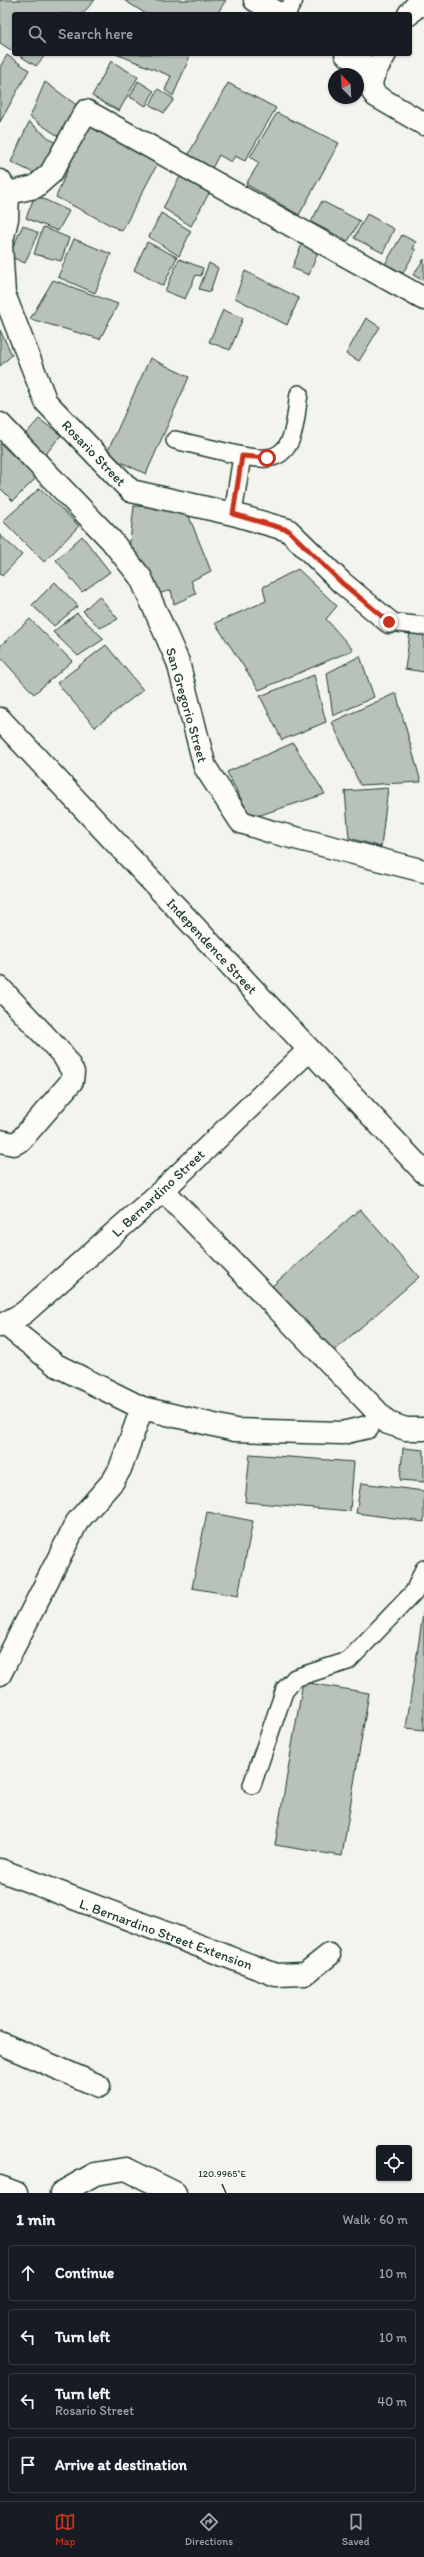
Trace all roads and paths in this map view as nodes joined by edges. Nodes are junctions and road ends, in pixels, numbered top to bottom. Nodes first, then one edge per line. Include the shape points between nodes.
1 (255, 0) edge
2 (294, 0) edge
3 (424, 5) edge
4 (276, 12) edge
5 (287, 12) edge
6 (411, 12) edge
7 (354, 56) edge
8 (380, 63) edge
9 (424, 124) edge
10 (4, 187) edge
11 (424, 299) edge
12 (299, 394) dead end
13 (0, 424) edge
14 (175, 440) dead end
15 (242, 456) junction
16 (233, 514) junction
17 (389, 622) joint
18 (424, 626) edge
19 (0, 719) edge
20 (424, 871) edge
21 (0, 988) edge
22 (309, 1050) junction
23 (0, 1141) edge
24 (424, 1172) edge
25 (163, 1190) junction
26 (3, 1325) edge
27 (142, 1408) junction
28 (378, 1425) junction
29 (424, 1430) edge
30 (424, 1569) edge
31 (0, 1674) edge
32 (252, 1785) dead end
33 (0, 1870) edge
34 (329, 1955) dead end
35 (0, 2043) edge
36 (99, 2086) dead end
37 (0, 2187) edge
38 (16, 2193) edge
39 (61, 2193) edge
40 (175, 2193) edge

1 - 4 street
2 - 5 lane
3 - 6 street via 416,6
7 - 8 street
8 - 9 street via 370,85 371,91
10 - 11 street via 35,187 51,173 86,111
10 - 16 street, Rosario Street via 7,219 1,245 4,294 46,402 130,491
12 - 15 lane via 287,449 267,458
13 - 20 street, San Gregorio Street via 111,540 141,578 178,662 205,767 241,822
14 - 15 lane
15 - 16 lane
16 - 17 street, Rosario Street via 288,530 341,582
17 - 18 lane
19 - 22 street, Independence Street
21 - 23 street via 63,1055 73,1072 72,1081 20,1140 14,1144
22 - 24 street, Independence Street
22 - 25 street, L. Bernardino Street
25 - 26 street, L. Bernardino Street via 24,1313
25 - 28 street
26 - 27 street via 56,1365
27 - 28 street via 235,1430 342,1433
27 - 31 street via 120,1469 113,1481 77,1522
28 - 29 street
30 - 32 lane via 414,1592 348,1661 295,1678 285,1689
33 - 34 street, L. Bernardino Street Extension via 276,1974 305,1974
35 - 36 street
37 - 38 street
39 - 40 street via 95,2174 126,2169

